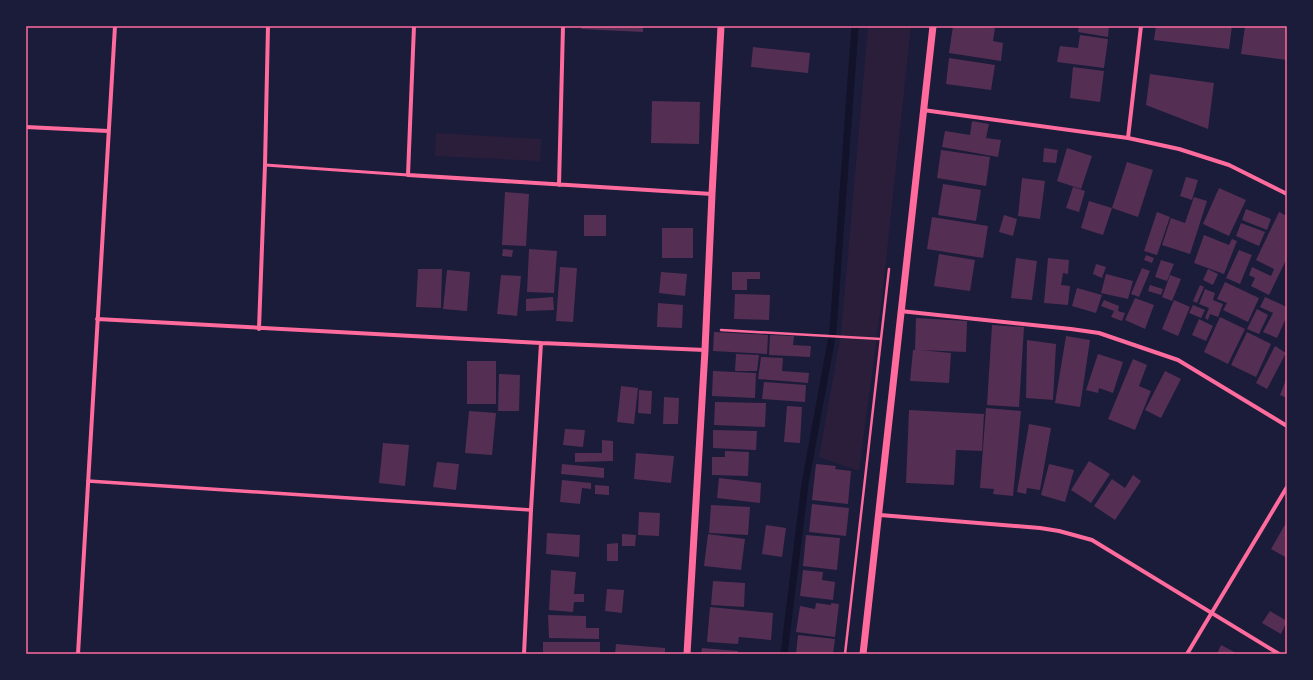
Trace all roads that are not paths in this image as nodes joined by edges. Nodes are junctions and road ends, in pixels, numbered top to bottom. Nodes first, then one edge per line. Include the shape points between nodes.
1 (114, 26) edge
2 (268, 26) edge
3 (414, 26) edge
4 (563, 26) edge
5 (721, 26) edge
6 (933, 26) edge
7 (1141, 26) edge
8 (923, 110) junction
9 (26, 127) edge
10 (108, 131) junction
11 (1128, 138) junction
12 (265, 165) junction
13 (408, 175) junction
14 (559, 185) junction
15 (712, 194) junction
16 (1287, 194) edge
17 (900, 312) junction
18 (97, 320) junction
19 (259, 329) junction
20 (541, 343) junction
21 (705, 350) junction
22 (1287, 426) edge
23 (88, 481) junction
24 (1287, 487) edge
25 (531, 510) junction
26 (880, 515) junction
27 (1211, 613) junction
28 (78, 654) edge
29 (524, 654) edge
30 (687, 654) edge
31 (863, 654) edge
32 (1186, 654) edge
33 (1279, 654) edge

1 - 10 street
2 - 12 street
3 - 13 street
4 - 14 street
5 - 15 street
6 - 8 street
7 - 11 street
8 - 11 street
8 - 17 street
9 - 10 street
10 - 18 street
11 - 16 street via 1179,149 1229,165
12 - 13 lane
12 - 19 street
13 - 14 street
14 - 15 street
15 - 21 street
17 - 22 street via 1099,333 1178,360
17 - 26 street
18 - 19 street
18 - 23 street
19 - 20 street
20 - 21 street
20 - 25 street
21 - 30 street
23 - 25 street
23 - 28 street
24 - 27 street
25 - 29 street
26 - 27 street via 1040,528 1092,540
26 - 31 street
27 - 32 street
27 - 33 street

